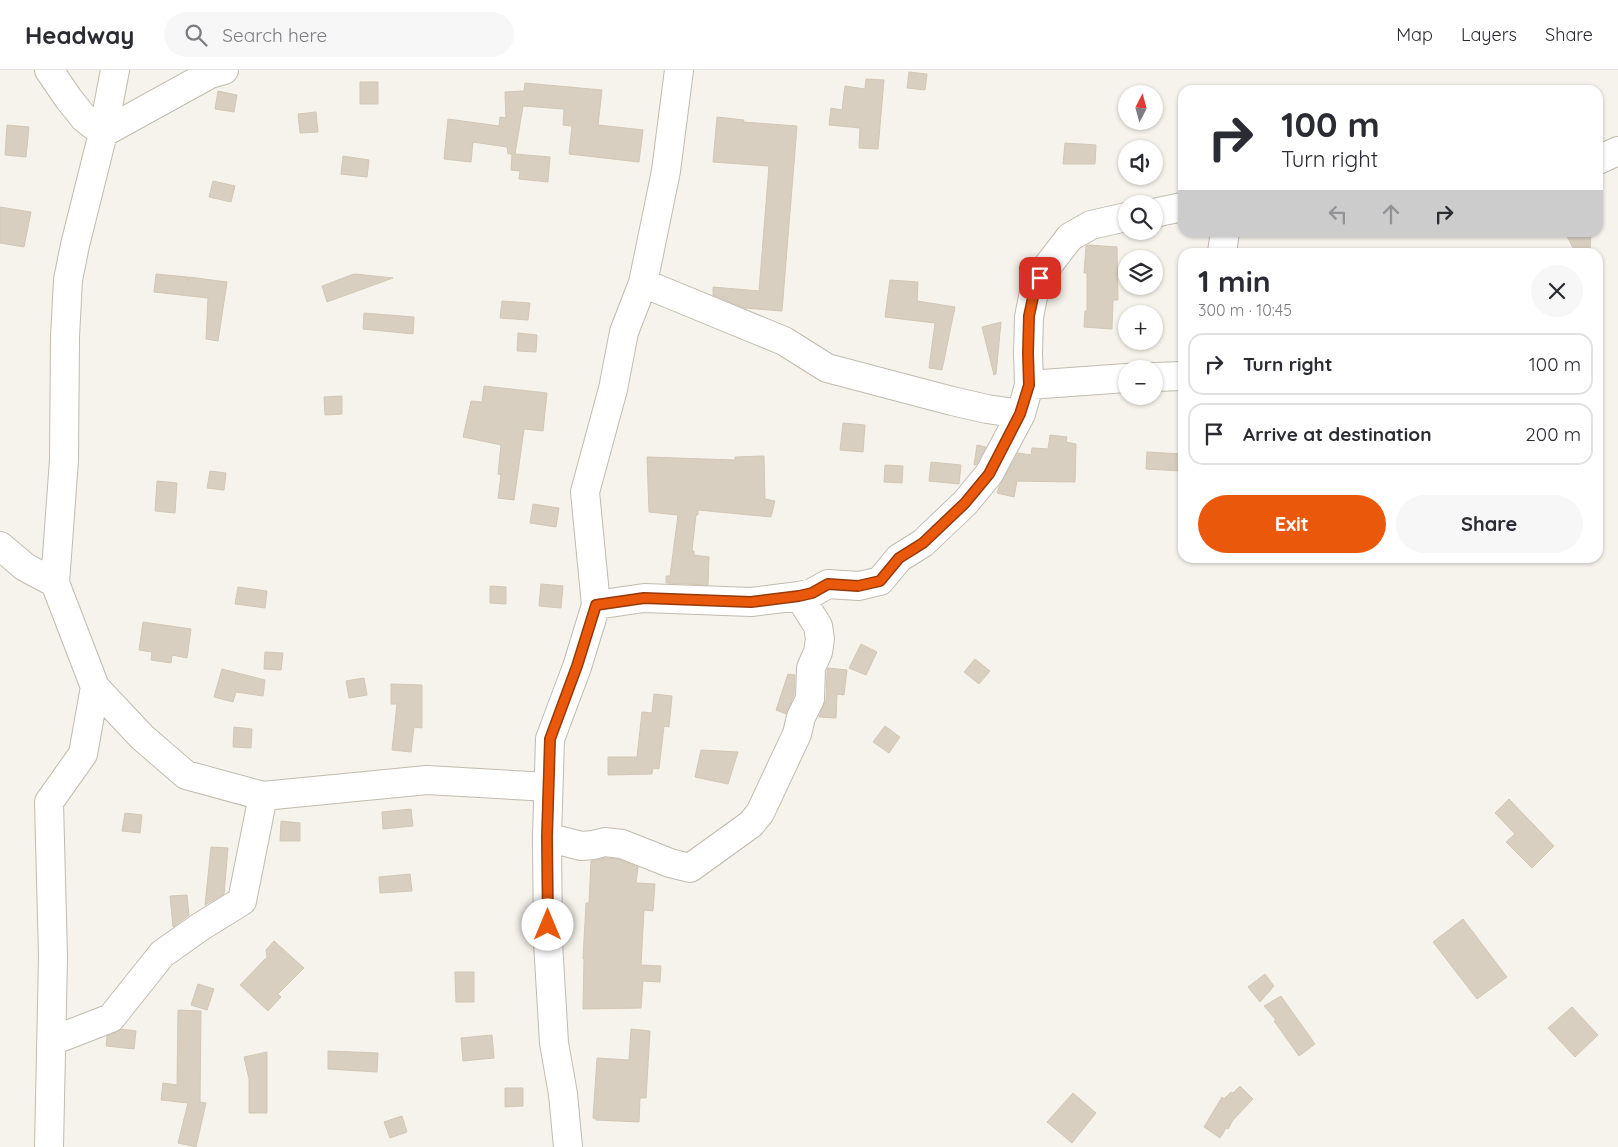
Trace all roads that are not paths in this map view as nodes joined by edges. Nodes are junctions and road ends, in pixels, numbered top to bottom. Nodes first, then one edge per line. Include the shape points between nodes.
1 (49, 70) edge
2 (115, 70) edge
3 (224, 70) edge
4 (679, 70) edge
5 (103, 133) junction
6 (1618, 151) edge
7 (1603, 158) edge
8 (1178, 208) edge
9 (1163, 211) edge
10 (1118, 219) edge
11 (643, 284) junction
12 (1178, 376) edge
13 (1163, 377) edge
14 (1118, 379) edge
15 (1029, 385) junction
16 (1020, 414) junction
17 (0, 546) edge
18 (12, 565) edge
19 (55, 583) junction
20 (799, 596) junction
21 (596, 605) junction
22 (95, 687) junction
23 (548, 787) junction
24 (263, 796) junction
25 (547, 837) junction
26 (52, 1041) junction
27 (49, 1147) edge
28 (568, 1147) edge

1 - 5 street via 84,118
2 - 5 street
3 - 5 street via 210,74
4 - 11 street via 666,171
5 - 19 street via 68,280 64,460
6 - 7 street
8 - 9 street
10 - 15 street via 1091,225 1070,237 1035,288 1029,316
11 - 16 street via 784,341 826,368 952,402
11 - 21 street via 624,332 584,492
12 - 13 street
14 - 15 street
15 - 16 street
16 - 20 street via 989,474 965,503 923,543 899,558 880,581 858,586 828,584
17 - 18 street
18 - 19 street
19 - 22 street
20 - 21 street via 751,602 644,598
20 - 25 street via 818,626 820,639 812,668 810,698 797,734 760,813 751,824 690,868 622,844 605,842 581,846
21 - 23 street via 550,739
22 - 24 street via 142,737 186,775
22 - 26 street via 82,754 49,802
23 - 24 street via 427,780
23 - 25 street
24 - 26 street via 242,901 162,954 111,1018
25 - 28 street via 553,1034
26 - 27 street

